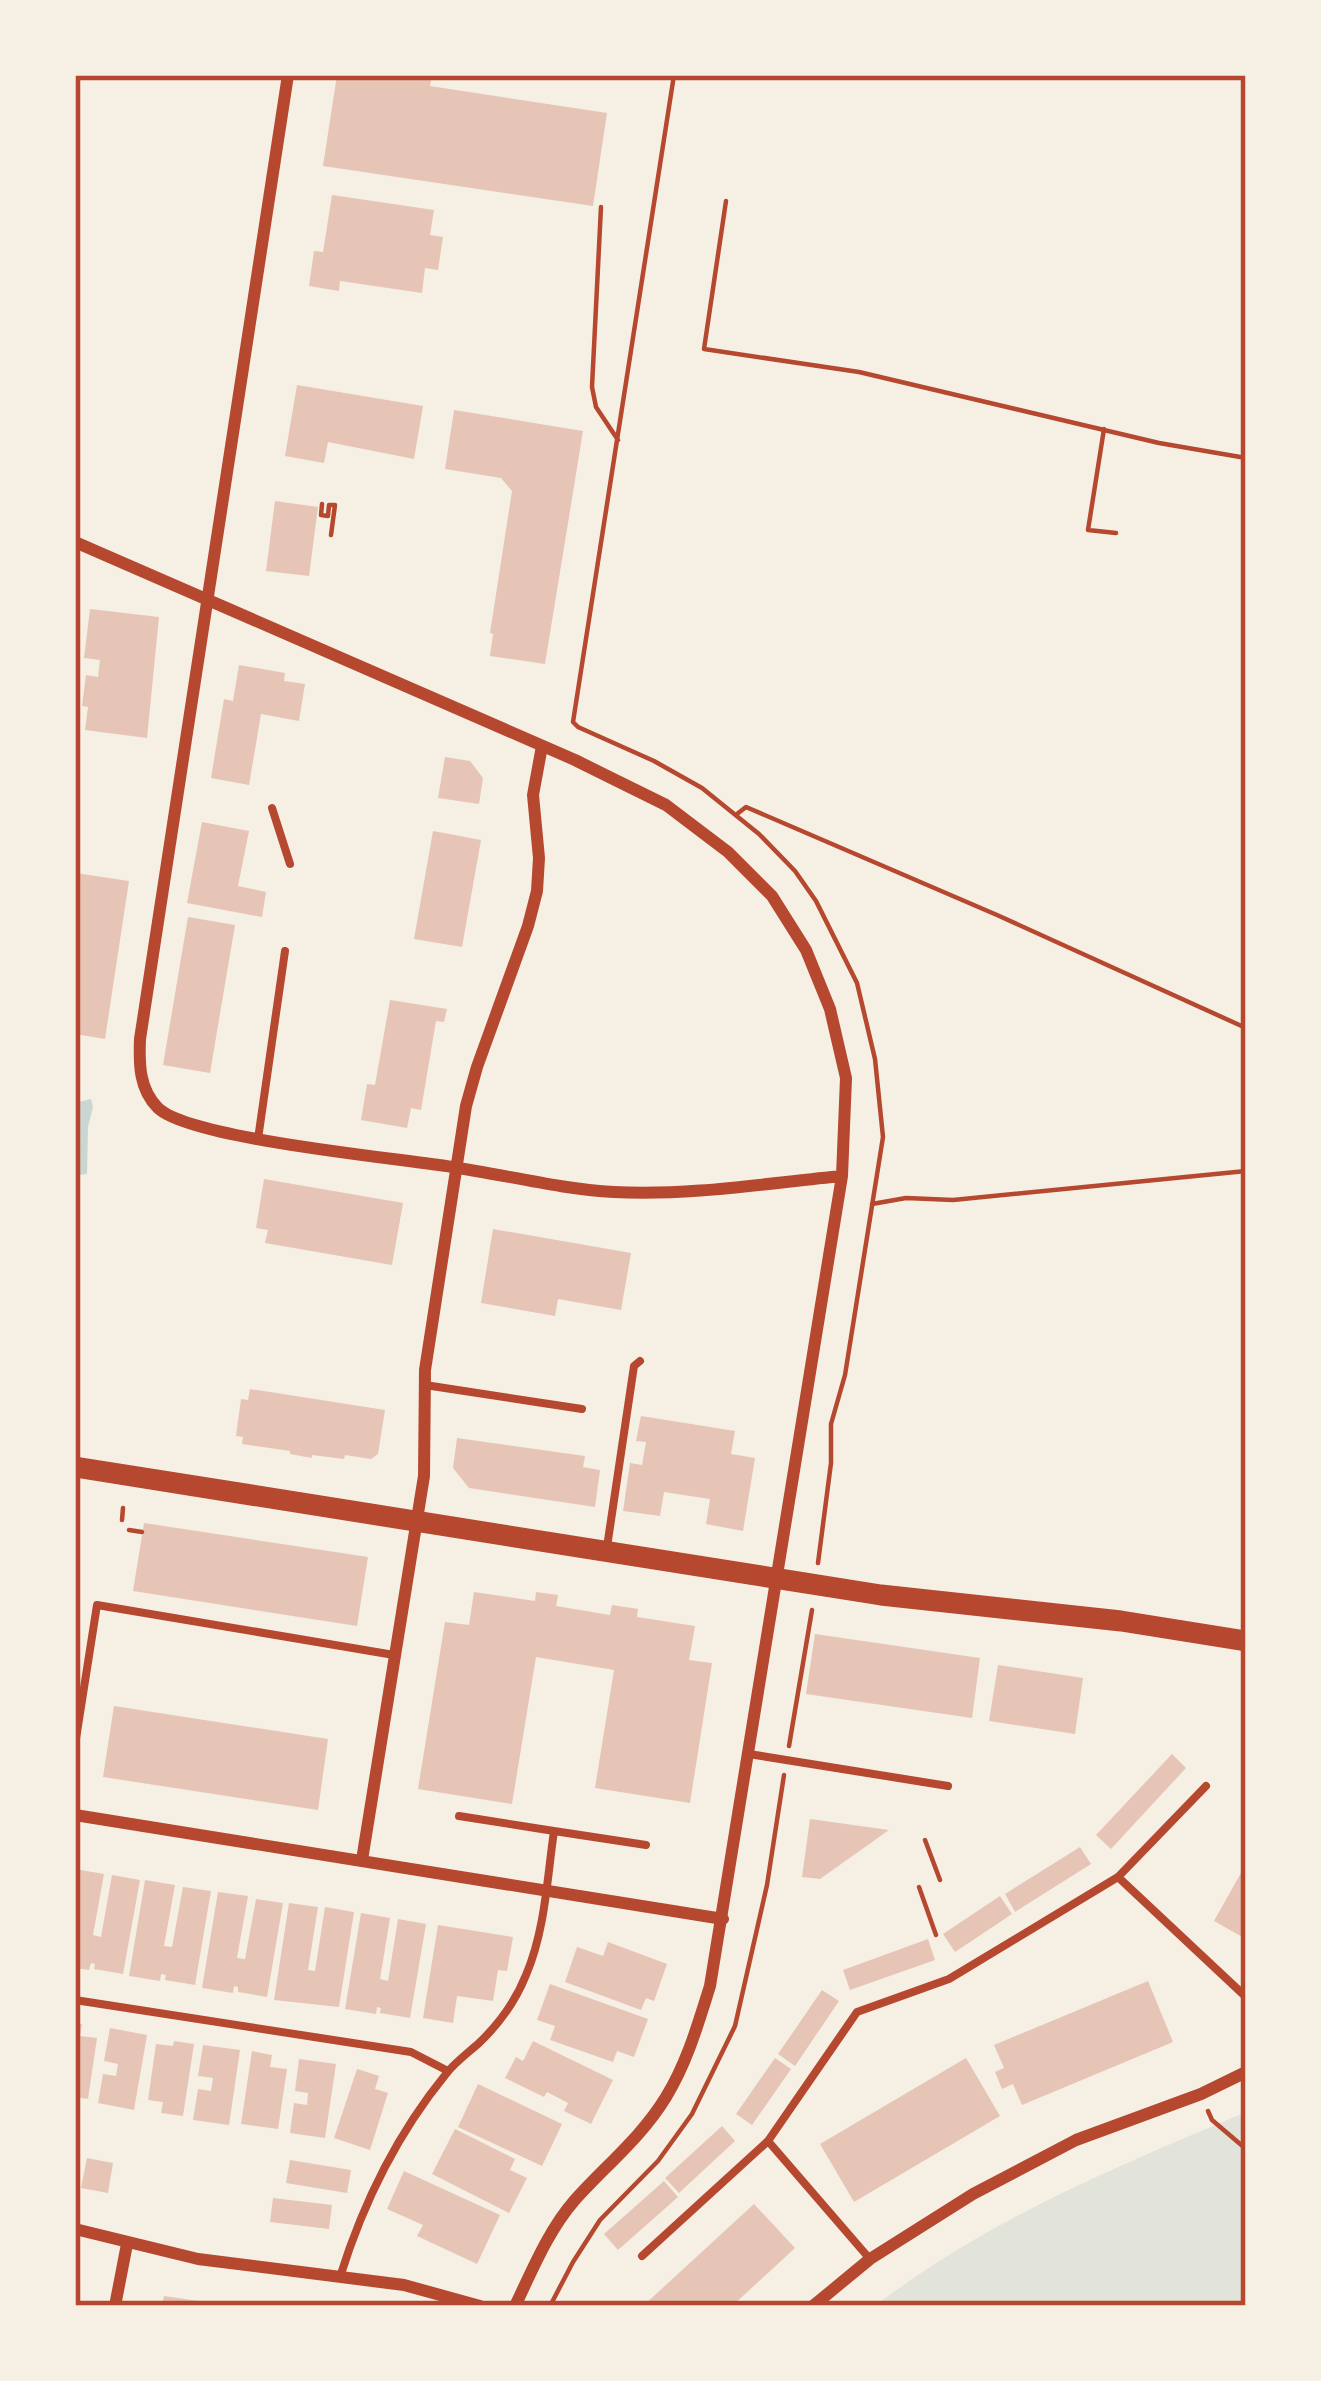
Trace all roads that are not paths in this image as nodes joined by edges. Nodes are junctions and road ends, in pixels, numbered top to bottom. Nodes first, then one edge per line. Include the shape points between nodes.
1 (288, 75) edge
2 (75, 542) edge
3 (206, 598) junction
4 (542, 746) junction
5 (272, 808) dead end
6 (290, 864) dead end
7 (285, 951) dead end
8 (258, 1138) junction
9 (455, 1167) junction
10 (842, 1176) junction
11 (640, 1360) dead end
12 (425, 1385) junction
13 (582, 1409) dead end
14 (75, 1467) edge
15 (416, 1521) junction
16 (606, 1551) junction
17 (778, 1578) junction
18 (1246, 1640) edge
19 (394, 1655) junction
20 (75, 1745) edge
21 (749, 1754) junction
22 (948, 1786) dead end
23 (1206, 1786) dead end
24 (75, 1815) edge
25 (459, 1816) dead end
26 (554, 1832) junction
27 (646, 1845) dead end
28 (362, 1860) junction
29 (1118, 1877) junction
30 (545, 1890) junction
31 (723, 1919) junction
32 (1246, 1997) edge
33 (75, 2000) edge
34 (448, 2071) junction
35 (1246, 2072) edge
36 (768, 2141) junction
37 (75, 2229) edge
38 (127, 2244) junction
39 (642, 2256) dead end
40 (870, 2259) junction
41 (340, 2276) junction
42 (115, 2306) edge
43 (480, 2306) edge
44 (515, 2306) edge
45 (813, 2306) edge

1 - 3 street
2 - 3 street
3 - 4 street
3 - 8 street via 139,1062 160,1110
4 - 9 street via 533,795 537,891 477,1066
4 - 10 street via 667,805 772,896 830,1009 846,1078
5 - 6 lane
7 - 8 lane
8 - 9 street
9 - 10 street via 617,1192
9 - 12 street
10 - 17 street
11 - 16 lane
12 - 13 lane
12 - 15 street
14 - 15 street
15 - 16 street
15 - 19 street
16 - 17 street
17 - 18 street
17 - 21 street
19 - 20 lane via 98,1605
19 - 28 street
21 - 22 lane
21 - 31 street
23 - 29 lane
24 - 28 street
25 - 26 lane
26 - 27 lane
26 - 30 lane
28 - 30 street
29 - 32 lane
29 - 36 lane via 949,1979 857,2012
30 - 31 street
30 - 34 lane via 525,1978 483,2040
31 - 44 street via 692,2045 666,2097 572,2204
33 - 34 lane via 411,2052
34 - 41 lane via 374,2187
35 - 40 street via 1076,2140
36 - 39 lane
36 - 40 lane
37 - 38 street
38 - 41 street
38 - 42 street
40 - 45 street
41 - 43 street

